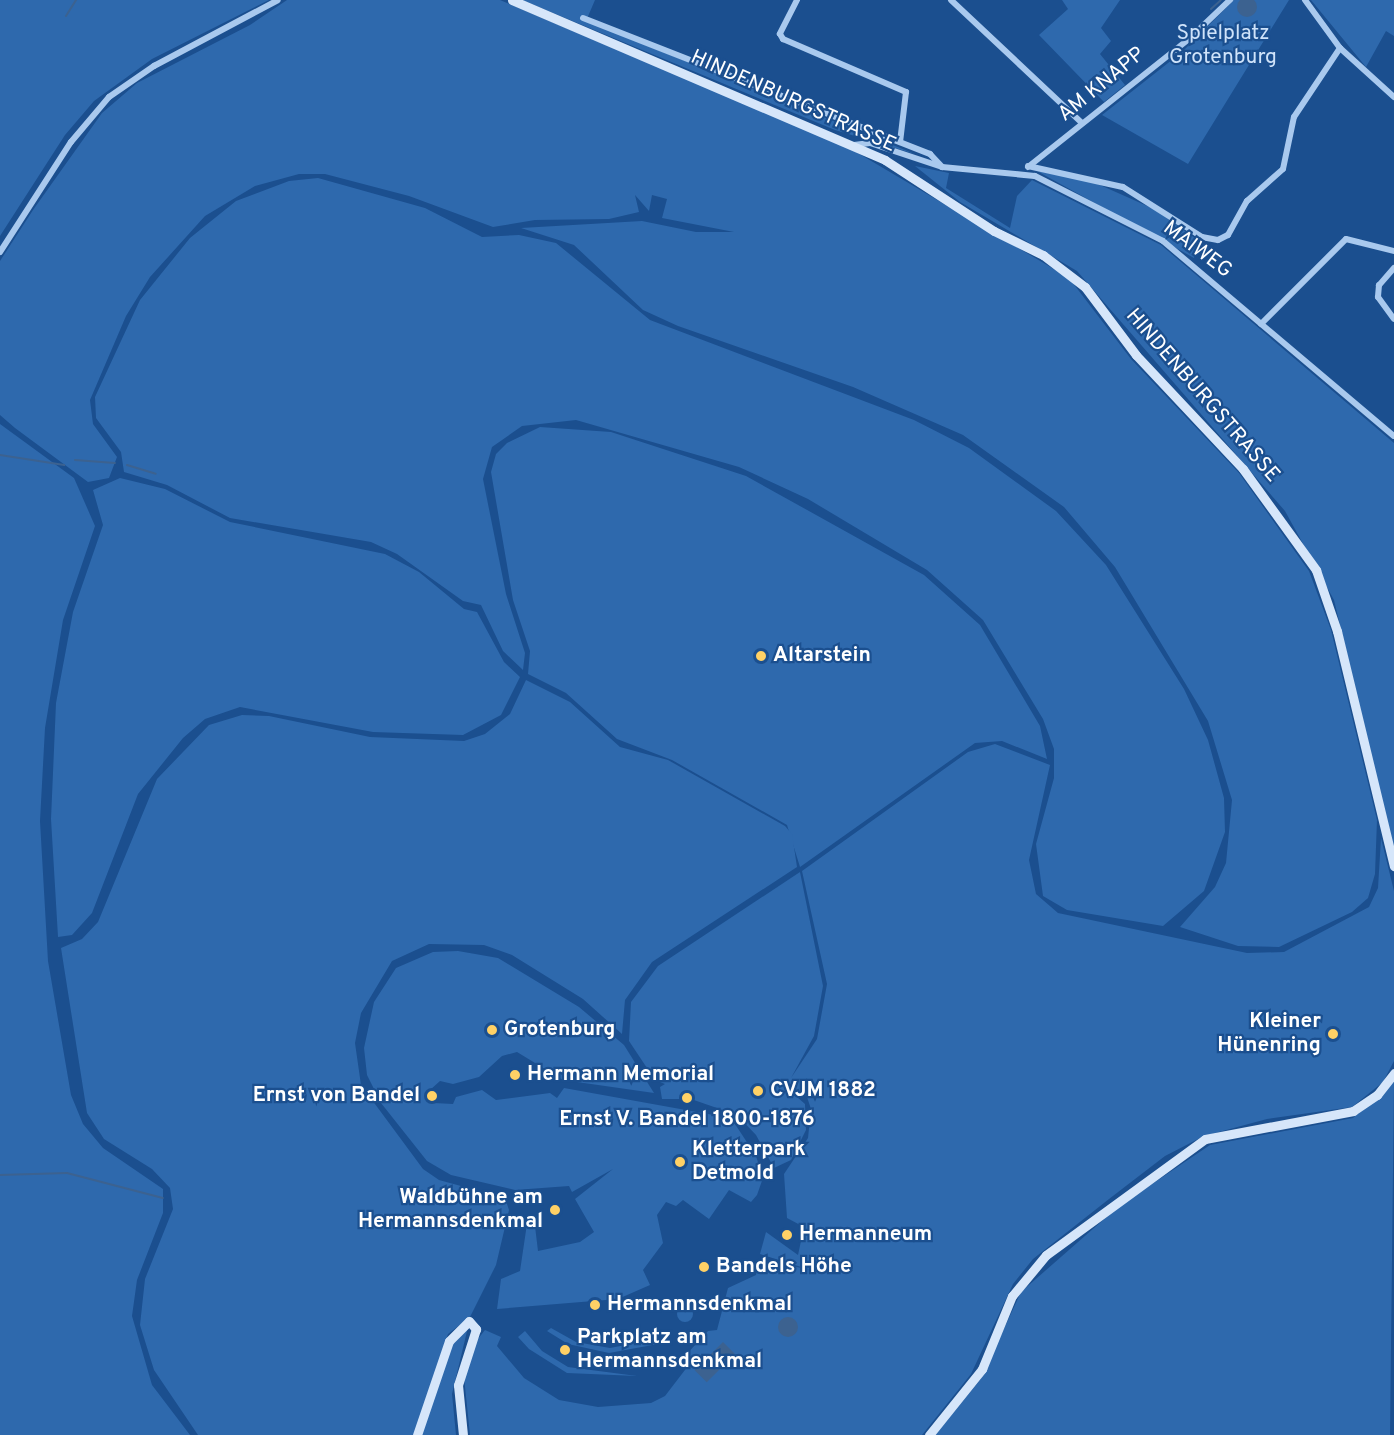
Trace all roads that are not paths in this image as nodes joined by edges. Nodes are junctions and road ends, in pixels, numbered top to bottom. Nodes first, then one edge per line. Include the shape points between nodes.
1 (278, 0) edge
2 (512, 0) edge
3 (797, 0) edge
4 (951, 0) edge
5 (1230, 0) edge
6 (1305, 0) edge
7 (583, 18) dead end
8 (1340, 48) junction
9 (1394, 97) edge
10 (1081, 122) junction
11 (900, 142) junction
12 (854, 145) junction
13 (942, 167) junction
14 (1027, 170) junction
15 (1394, 251) edge
16 (0, 252) edge
17 (1394, 268) edge
18 (1394, 319) edge
19 (1261, 324) junction
20 (1394, 436) edge
21 (1394, 866) edge
22 (1394, 1073) edge
23 (417, 1435) edge
24 (463, 1435) edge
25 (930, 1435) edge

1 - 16 street via 154,66 110,98 71,142
2 - 12 main road, HINDENBURGSTRASSE
3 - 11 street via 780,34 906,92
4 - 10 street
5 - 10 street, AM KNAPP via 1190,39
6 - 8 street
7 - 11 street
8 - 9 street
8 - 14 street via 1294,117 1283,169 1247,201 1228,235 1218,240 1202,237 1123,187
10 - 14 street, AM KNAPP
11 - 13 street via 938,159
12 - 13 street, MAIWEG via 870,143
12 - 21 main road, HINDENBURGSTRASSE via 1073,275 1136,355 1279,513 1304,549 1329,602
13 - 14 street, MAIWEG
14 - 19 street, MAIWEG via 1163,241
15 - 19 street via 1346,239
17 - 18 street via 1377,297
19 - 20 street, MAIWEG
22 - 25 main road via 1377,1095 1353,1111 1205,1139 1046,1255 1012,1296 982,1369
23 - 24 main road via 448,1341 462,1324 473,1323 459,1376

